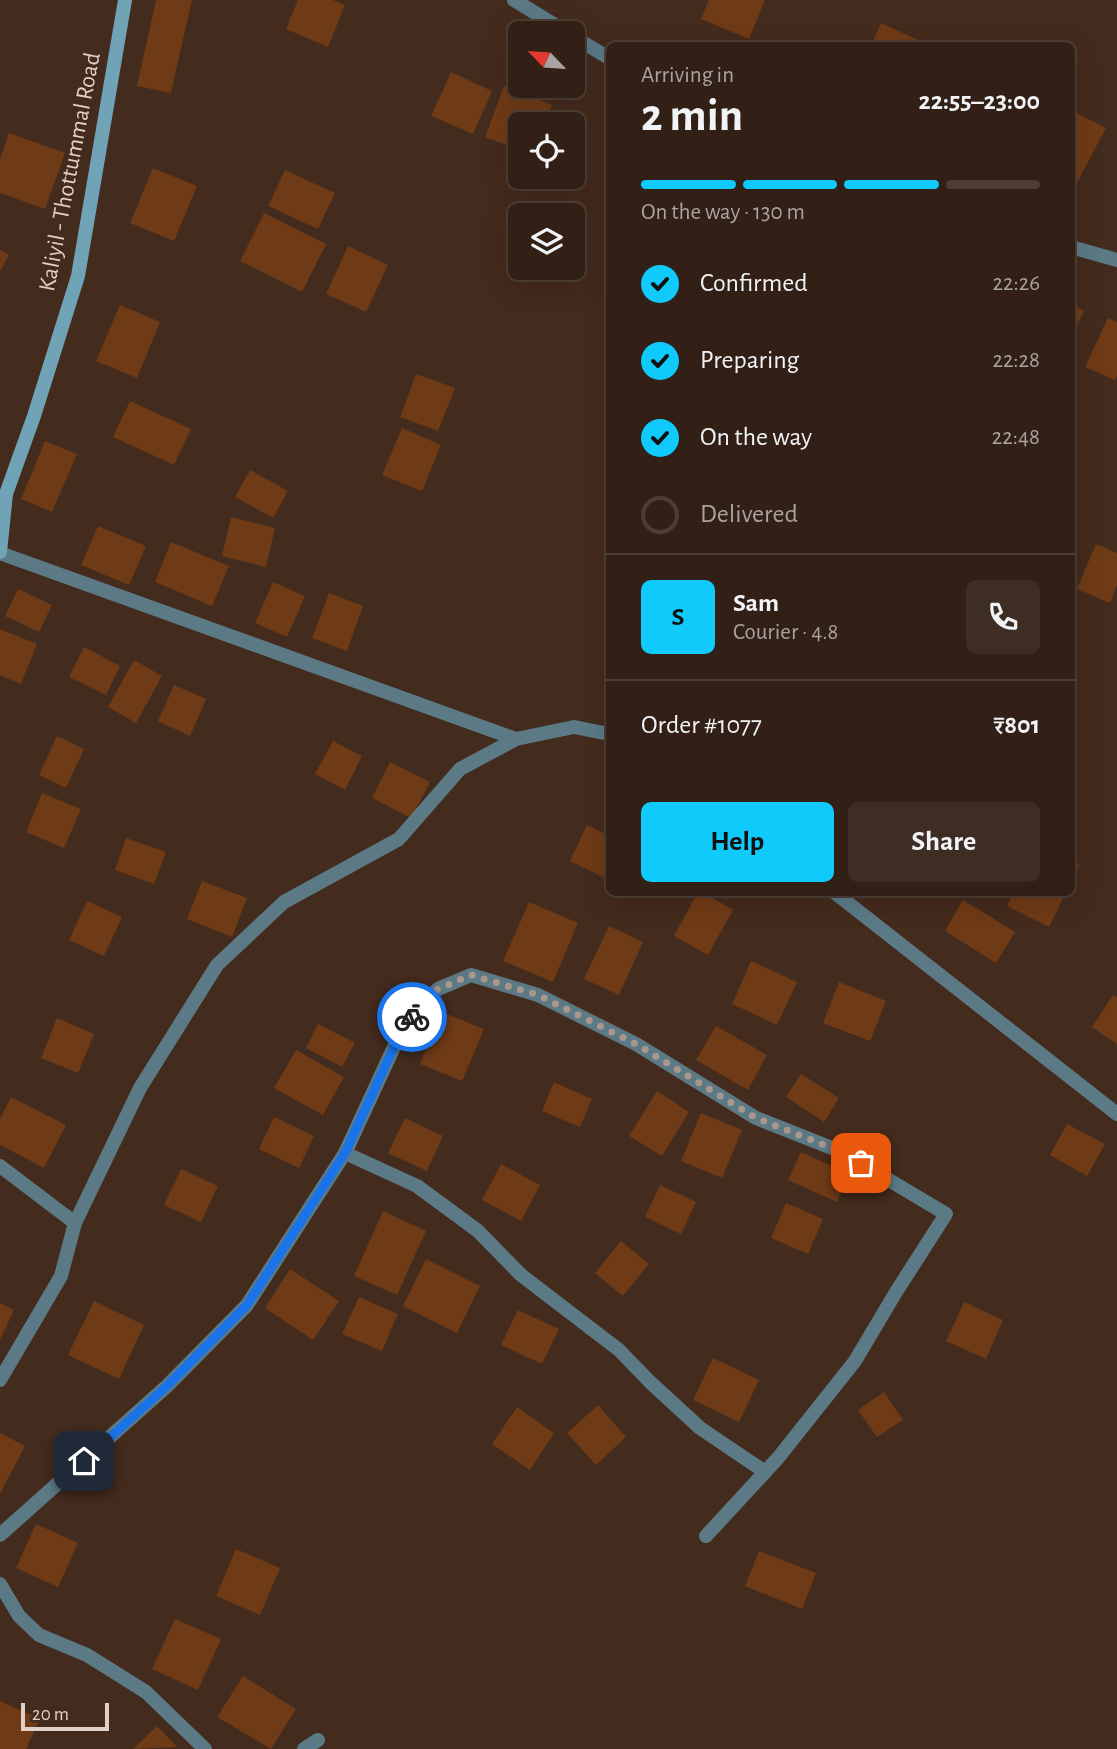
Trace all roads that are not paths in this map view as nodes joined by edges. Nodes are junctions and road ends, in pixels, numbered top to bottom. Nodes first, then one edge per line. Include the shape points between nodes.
1 (125, 0) edge
2 (514, 0) edge
3 (549, 21) edge
4 (585, 43) edge
5 (606, 56) edge
6 (1075, 248) edge
7 (1117, 260) edge
8 (0, 552) edge
9 (606, 733) edge
10 (516, 739) junction
11 (839, 896) edge
12 (1117, 1114) edge
13 (345, 1153) junction
14 (0, 1166) edge
15 (75, 1223) junction
16 (0, 1380) edge
17 (765, 1472) junction
18 (0, 1535) edge
19 (706, 1536) dead end
20 (0, 1584) edge
21 (318, 1740) dead end
22 (205, 1749) edge
23 (304, 1749) edge

1 - 8 main road, Kaliyil - Thottummal Road via 78,276 5,494
2 - 3 street
4 - 5 street
6 - 7 street
8 - 10 street
9 - 10 street via 575,727
10 - 15 street via 460,769 398,839 284,902 217,965 140,1088
11 - 12 street
13 - 17 street via 417,1186 478,1231 521,1275 619,1350 700,1427
13 - 17 street via 394,1047 418,1007 438,989 471,975 538,995 636,1044 756,1118 842,1152 946,1213 855,1361
13 - 18 street via 247,1305 167,1386
14 - 15 street
15 - 16 street via 61,1276
17 - 19 street
20 - 22 street via 19,1616 39,1635 87,1655 146,1692
21 - 23 street

